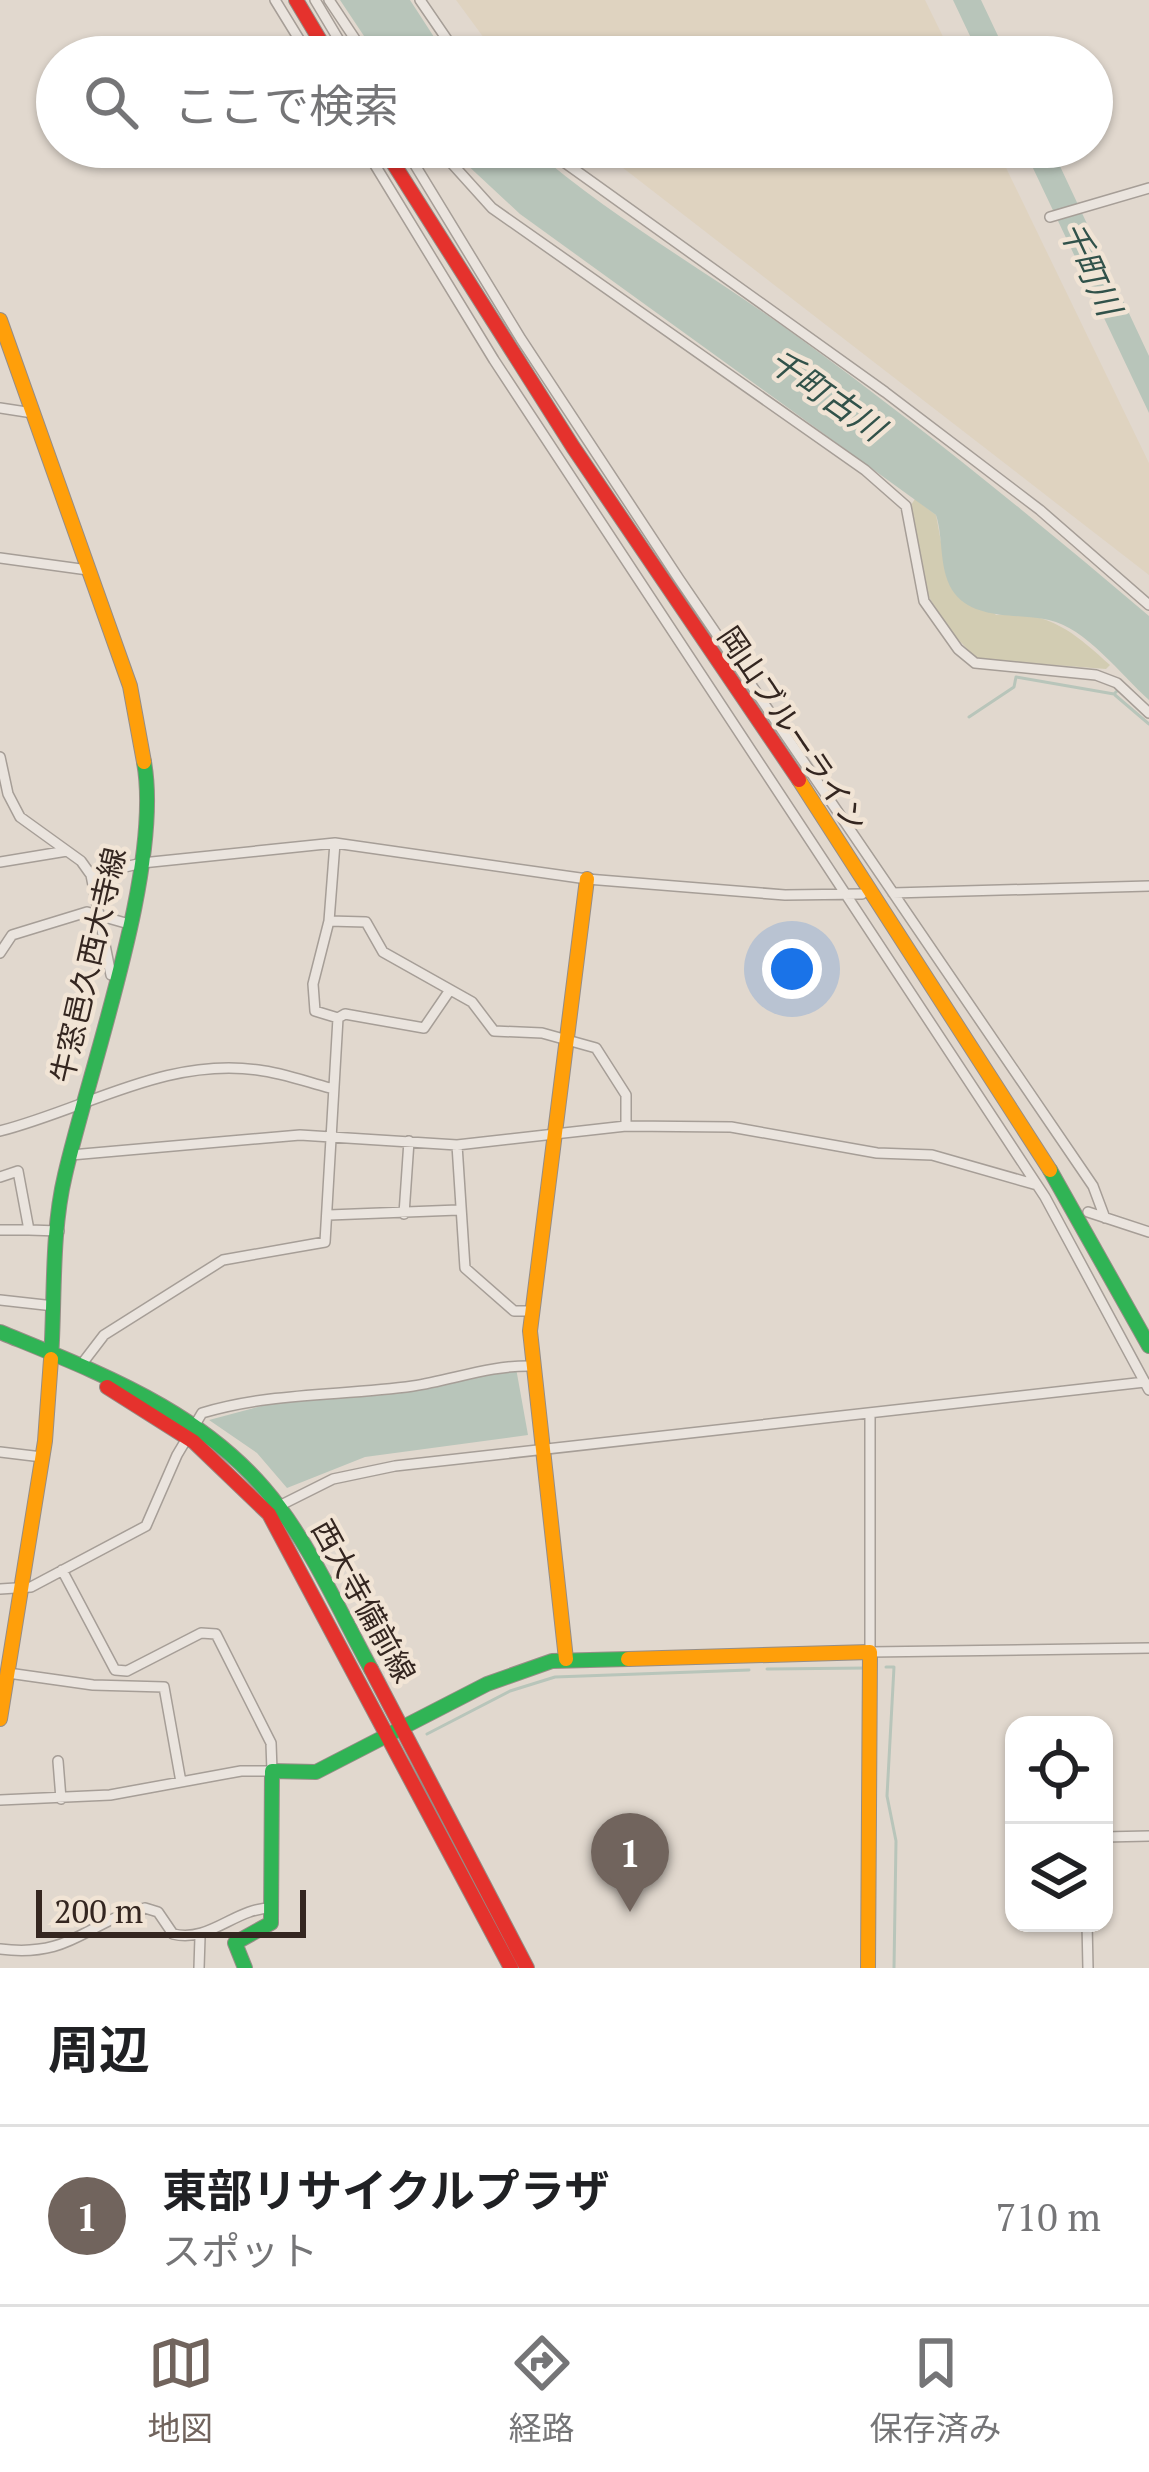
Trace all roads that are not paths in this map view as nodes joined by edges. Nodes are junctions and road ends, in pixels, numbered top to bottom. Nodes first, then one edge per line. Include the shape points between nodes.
1 (275, 0) edge
2 (296, 0) edge
3 (315, 0) edge
4 (329, 0) edge
5 (420, 0) edge
6 (297, 36) edge
7 (317, 36) edge
8 (336, 36) edge
9 (353, 36) edge
10 (445, 36) edge
11 (377, 168) edge
12 (396, 168) edge
13 (416, 168) edge
14 (455, 168) edge
15 (572, 168) edge
16 (1149, 188) edge
17 (1050, 218) dead end
18 (0, 320) edge
19 (0, 408) edge
20 (33, 413) junction
21 (0, 558) edge
22 (88, 569) junction
23 (1149, 605) edge
24 (1149, 713) edge
25 (0, 757) edge
26 (335, 843) junction
27 (67, 851) junction
28 (0, 862) edge
29 (142, 863) junction
30 (91, 875) junction
31 (587, 879) junction
32 (1149, 886) edge
33 (882, 893) dead end
34 (895, 893) junction
35 (845, 894) junction
36 (862, 895) dead end
37 (100, 915) junction
38 (329, 921) junction
39 (129, 924) junction
40 (0, 953) edge
41 (113, 987) junction
42 (450, 990) junction
43 (338, 1018) junction
44 (568, 1040) junction
45 (330, 1088) junction
46 (84, 1101) junction
47 (626, 1126) junction
48 (0, 1131) edge
49 (555, 1132) junction
50 (332, 1136) junction
51 (409, 1141) junction
52 (457, 1145) junction
53 (70, 1155) junction
54 (0, 1177) edge
55 (1036, 1185) junction
56 (1045, 1197) junction
57 (1062, 1201) dead end
58 (458, 1210) junction
59 (1088, 1212) dead end
60 (404, 1214) junction
61 (328, 1215) junction
62 (1106, 1218) junction
63 (0, 1230) edge
64 (29, 1230) junction
65 (58, 1232) junction
66 (1149, 1232) edge
67 (0, 1300) edge
68 (55, 1306) junction
69 (532, 1311) junction
70 (0, 1332) edge
71 (1149, 1346) edge
72 (52, 1356) junction
73 (81, 1366) junction
74 (532, 1366) junction
75 (1147, 1386) edge
76 (870, 1414) junction
77 (190, 1431) junction
78 (541, 1450) junction
79 (0, 1452) edge
80 (43, 1457) junction
81 (274, 1510) junction
82 (62, 1570) junction
83 (0, 1589) edge
84 (22, 1589) junction
85 (1149, 1648) edge
86 (870, 1652) junction
87 (566, 1659) junction
88 (8, 1673) junction
89 (0, 1719) edge
90 (397, 1732) junction
91 (58, 1761) dead end
92 (272, 1771) junction
93 (182, 1782) junction
94 (61, 1798) junction
95 (0, 1800) edge
96 (1149, 1836) edge
97 (1113, 1837) edge
98 (273, 1908) junction
99 (1087, 1932) edge
100 (200, 1937) junction
101 (0, 1949) edge
102 (199, 1968) edge
103 (245, 1968) edge
104 (511, 1968) edge
105 (527, 1968) edge
106 (868, 1968) edge
107 (1088, 1968) edge

1 - 6 street
2 - 7 main road
3 - 8 street
4 - 9 street
5 - 10 street
11 - 35 street
12 - 71 main road, 岡山ブルーライン via 579,457 1037,1140
13 - 34 street via 518,342
14 - 24 street via 492,208 906,506 924,601 976,664 1096,675
15 - 23 street via 1040,510
16 - 17 street
18 - 20 main road, 牛窓邑久西大寺線
19 - 20 street
20 - 22 main road, 牛窓邑久西大寺線
21 - 22 street
22 - 29 main road, 牛窓邑久西大寺線 via 142,735
25 - 27 street via 20,817
26 - 29 street
26 - 31 street
26 - 38 street
27 - 28 street
27 - 30 street
29 - 30 street
29 - 39 main road, 牛窓邑久西大寺線
30 - 37 street
31 - 35 street
31 - 44 main road
32 - 34 street
33 - 34 street
34 - 62 street via 1093,1186
35 - 36 street
35 - 55 street
37 - 39 street
37 - 40 street via 28,929
37 - 41 street
38 - 42 street via 366,922 383,952
38 - 43 street via 311,1006
39 - 41 main road, 牛窓邑久西大寺線
41 - 46 main road, 牛窓邑久西大寺線
42 - 43 street via 424,1028
42 - 44 street via 472,1002 494,1031
43 - 45 street
44 - 47 street via 596,1048 619,1079
44 - 49 main road
45 - 46 street via 219,1069
45 - 50 street
46 - 48 street
46 - 53 main road, 牛窓邑久西大寺線
47 - 49 street
47 - 55 street via 731,1127 877,1154 932,1155
49 - 52 street
49 - 69 main road
50 - 51 street
50 - 53 street
50 - 61 street
51 - 52 street
51 - 60 street
52 - 58 street
53 - 65 main road, 牛窓邑久西大寺線
54 - 64 street via 18,1171
55 - 56 street
56 - 57 street
56 - 75 street
58 - 60 street
58 - 69 street via 470,1278 514,1311
59 - 62 street
60 - 61 street
61 - 73 street via 325,1242 223,1260 104,1335
62 - 66 street
63 - 64 street
64 - 65 street
65 - 68 main road, 牛窓邑久西大寺線
67 - 68 street
68 - 72 main road, 牛窓邑久西大寺線
69 - 74 main road
70 - 72 main road, 西大寺備前線
72 - 73 main road, 西大寺備前線
72 - 77 main road, 西大寺備前線
72 - 80 main road, 牛窓邑久西大寺線
73 - 77 main road, 西大寺備前線 via 140,1390
74 - 77 street via 355,1394 287,1394 202,1413
74 - 78 main road
75 - 76 street
76 - 78 street
76 - 86 street
77 - 81 main road, 西大寺備前線
77 - 82 street via 153,1519
78 - 81 street via 362,1471
78 - 87 main road
79 - 80 street
80 - 84 main road, 牛窓邑久西大寺線
81 - 90 main road, 西大寺備前線
82 - 84 street
82 - 92 street via 115,1670 216,1634 271,1743
83 - 84 street
84 - 88 main road, 牛窓邑久西大寺線
85 - 86 street
86 - 87 main road
86 - 106 main road
87 - 90 main road via 506,1676
88 - 89 main road, 牛窓邑久西大寺線
88 - 93 street via 164,1687
90 - 92 main road via 316,1772
90 - 104 main road, 西大寺備前線
90 - 105 main road, 西大寺備前線
91 - 94 street
92 - 93 street
92 - 98 main road
93 - 94 street
94 - 95 street
96 - 97 street
98 - 100 street via 253,1907
98 - 103 main road via 271,1922 235,1943
99 - 107 street
100 - 101 street via 173,1934 146,1908 71,1944
100 - 102 street

